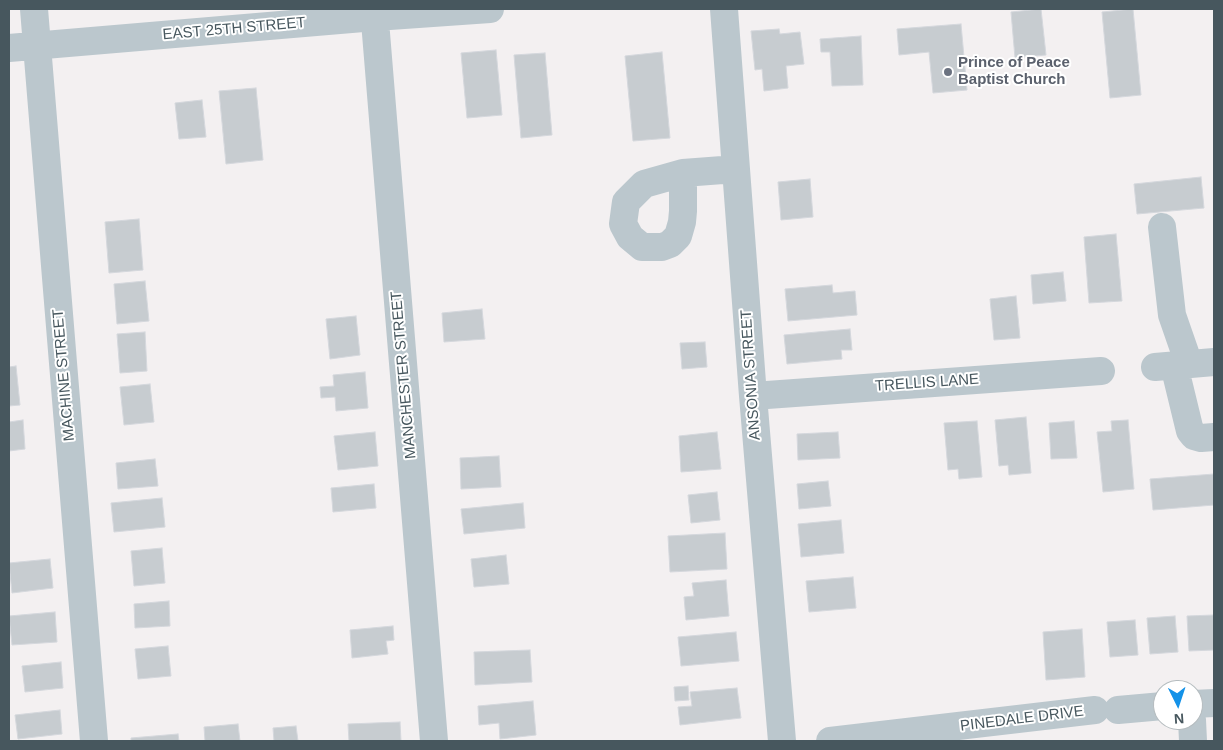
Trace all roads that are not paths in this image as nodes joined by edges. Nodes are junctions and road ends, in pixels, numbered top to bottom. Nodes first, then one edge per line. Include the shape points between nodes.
1 (34, 9) edge
2 (490, 9) edge
3 (724, 9) edge
4 (375, 13) edge
5 (36, 46) junction
6 (9, 48) edge
7 (736, 169) junction
8 (683, 173) dead end
9 (1162, 227) dead end
10 (1183, 365) edge
11 (1101, 371) dead end
12 (753, 396) junction
13 (1214, 437) edge
14 (1153, 707) edge
15 (94, 741) edge
16 (434, 741) edge
17 (782, 741) edge
18 (830, 741) edge

1 - 5 street, MACHINE STREET
2 - 4 street, EAST 25TH STREET
3 - 7 street, ANSONIA STREET
4 - 5 street, EAST 25TH STREET
4 - 16 street, MANCHESTER STREET
5 - 6 street, EAST 25TH STREET
5 - 15 street, MACHINE STREET
7 - 8 street
7 - 12 street, ANSONIA STREET
9 - 10 street via 1172,315
10 - 13 street via 1190,431 1201,438
11 - 12 street, TRELLIS LANE
12 - 17 street, ANSONIA STREET
14 - 18 street, PINEDALE DRIVE

